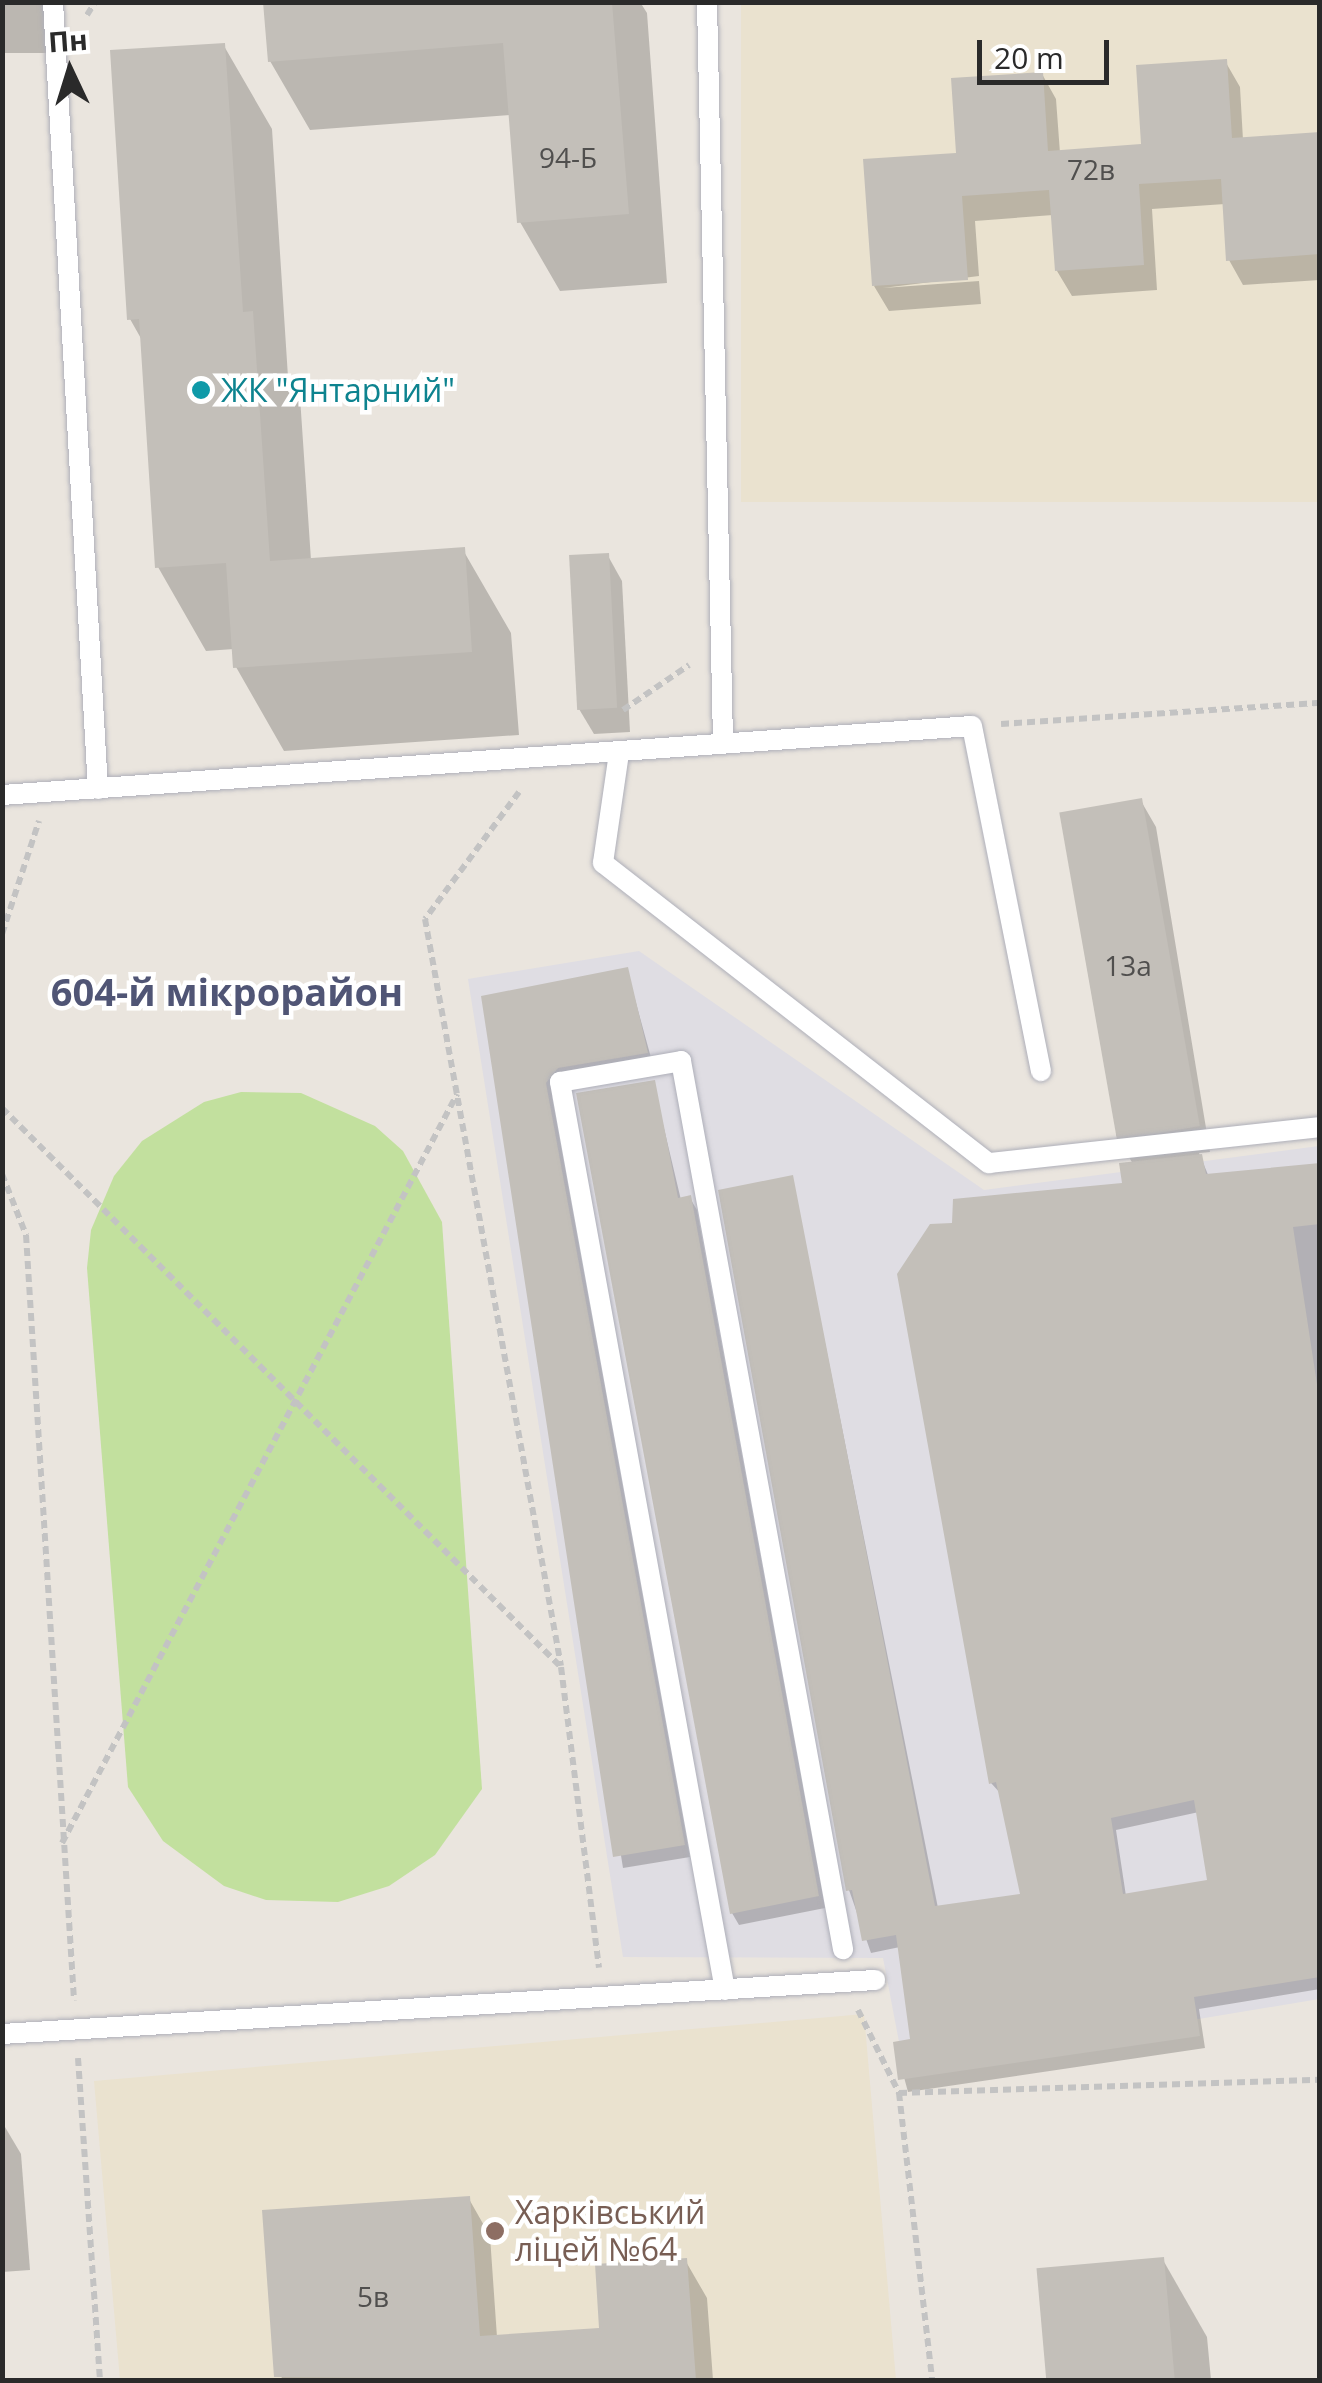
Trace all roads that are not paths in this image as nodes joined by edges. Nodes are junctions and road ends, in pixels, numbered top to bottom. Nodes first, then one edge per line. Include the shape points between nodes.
1 (52, 2) edge
2 (708, 2) edge
3 (723, 743) junction
4 (619, 753) junction
5 (98, 789) junction
6 (2, 795) edge
7 (1041, 1071) dead end
8 (1320, 1127) edge
9 (843, 1949) dead end
10 (875, 1980) dead end
11 (726, 1990) junction
12 (2, 2034) edge

1 - 5 lane
2 - 3 lane
3 - 4 lane
3 - 7 lane via 972,726
4 - 5 lane
4 - 8 lane via 603,864 990,1163
5 - 6 lane
9 - 11 lane via 681,1061 560,1082
10 - 11 lane
11 - 12 lane

